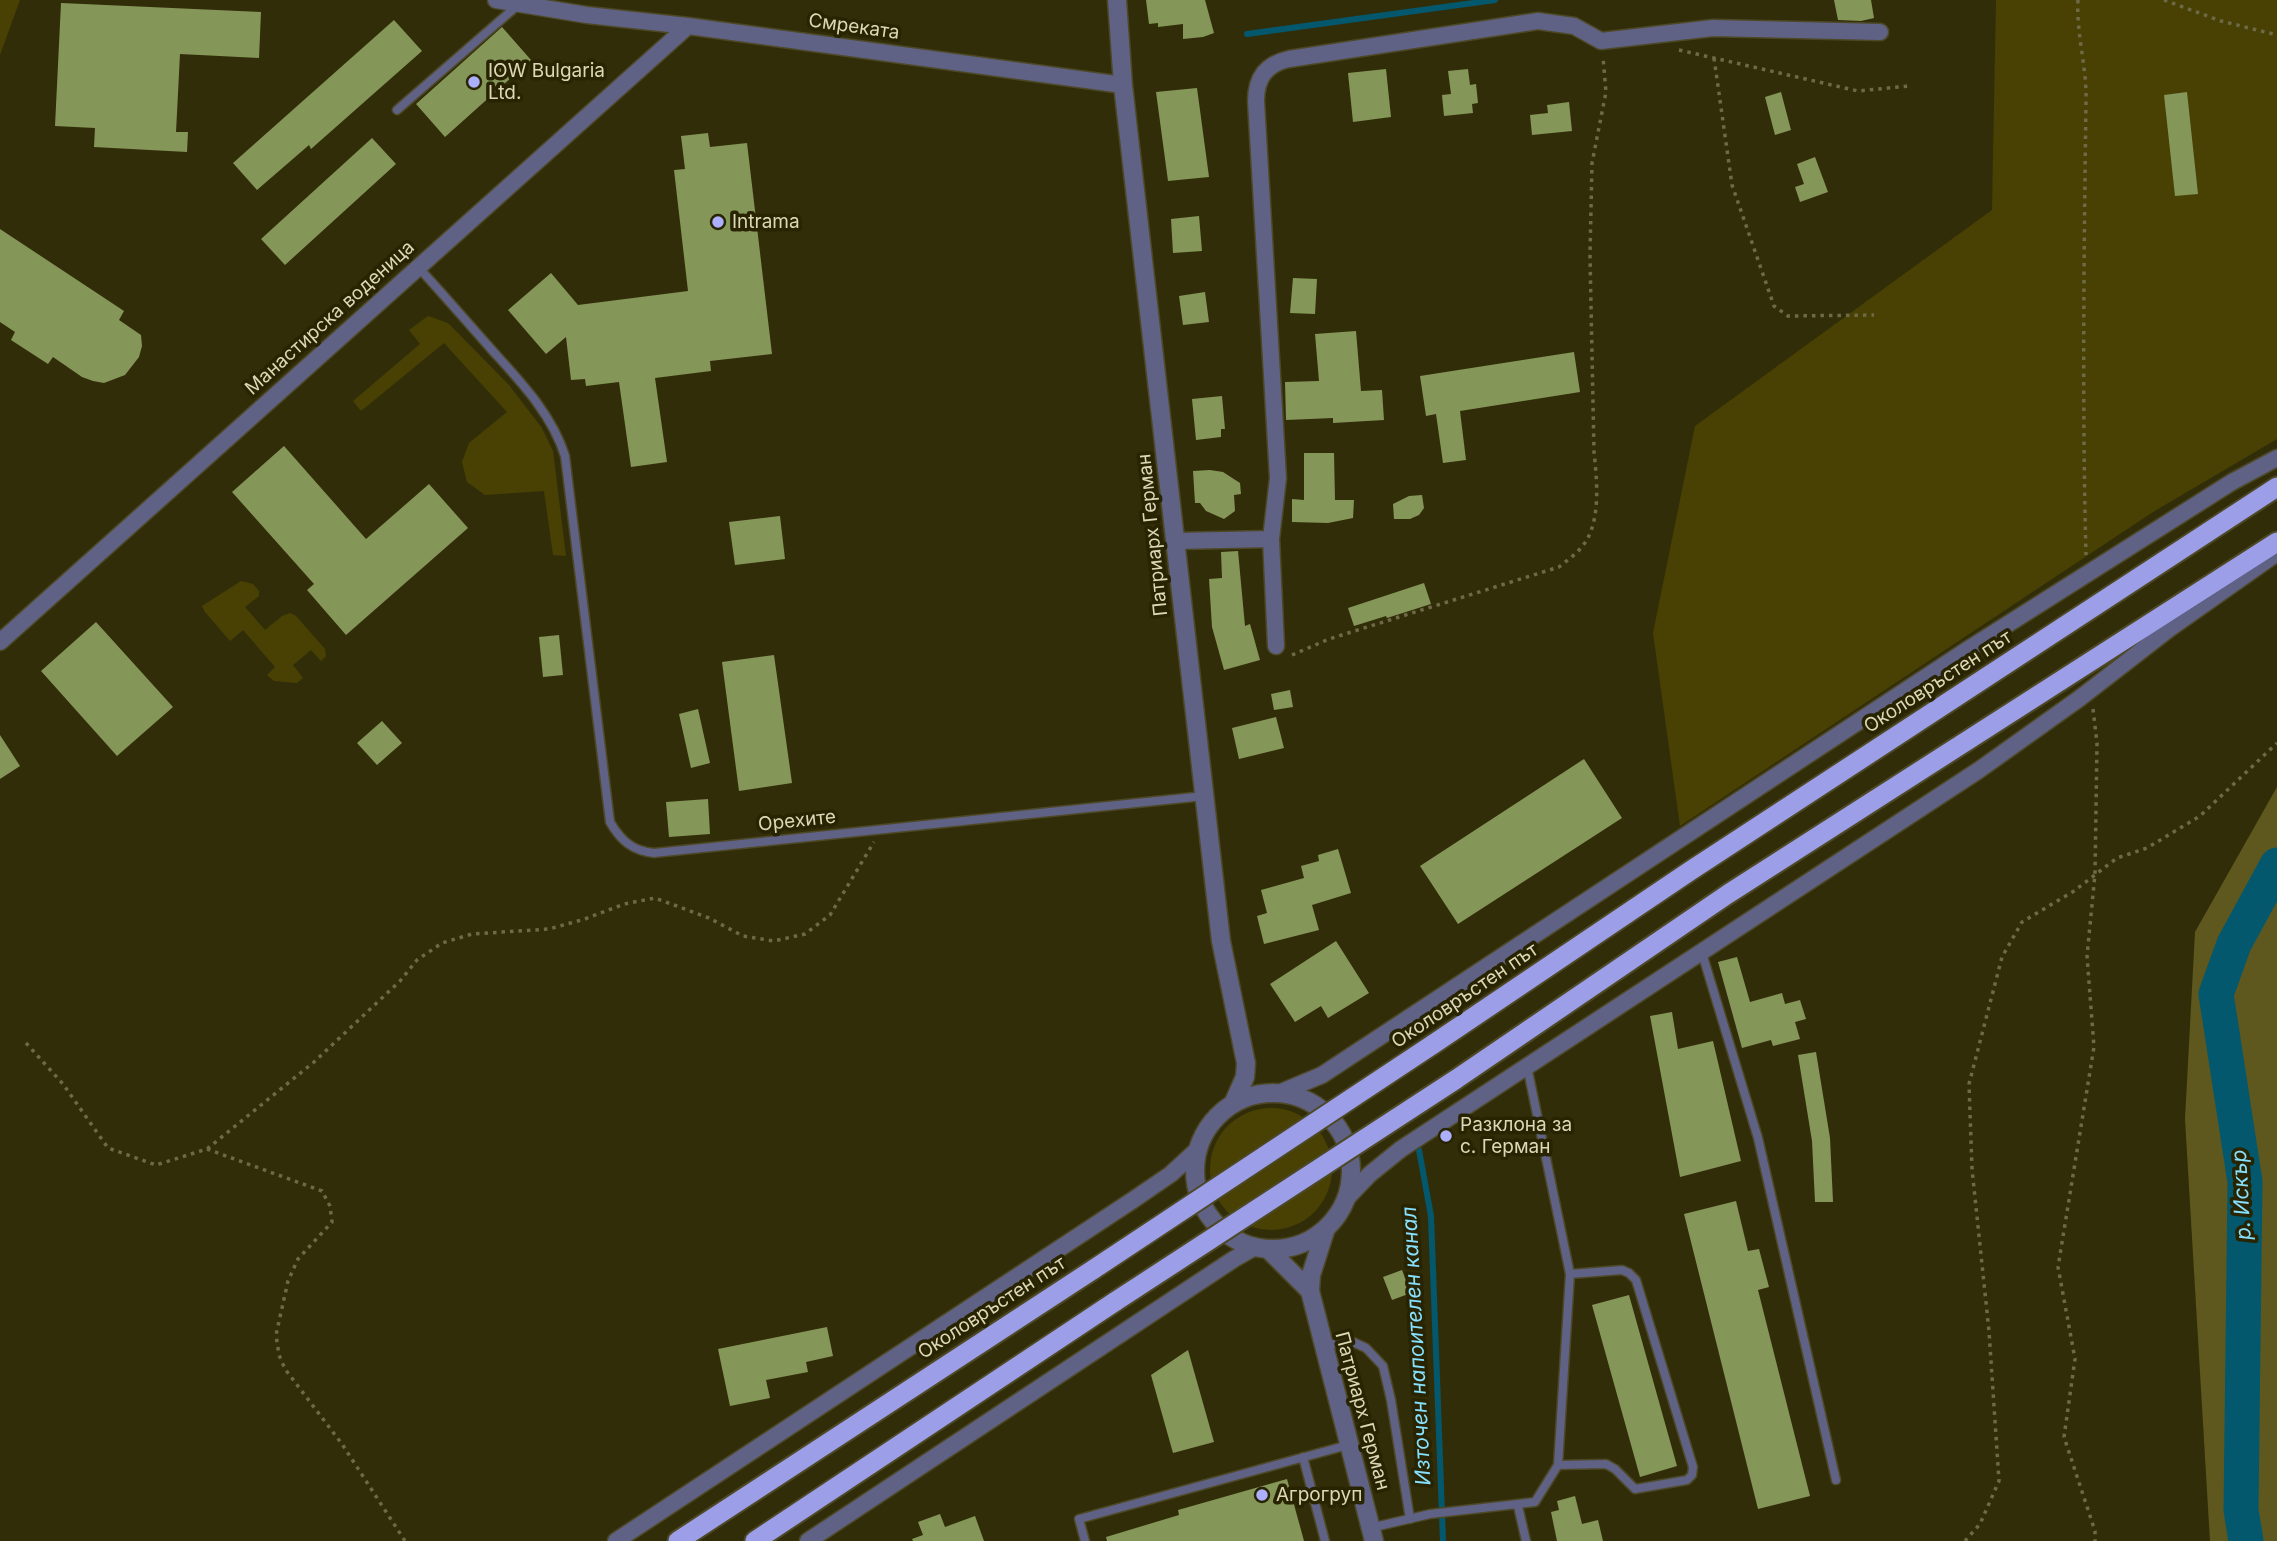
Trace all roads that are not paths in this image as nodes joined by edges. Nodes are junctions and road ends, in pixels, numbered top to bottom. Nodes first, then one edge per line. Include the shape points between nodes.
1 (496, 0) edge
2 (1117, 0) edge
3 (520, 3) junction
4 (688, 26) junction
5 (1880, 32) dead end
6 (1123, 85) junction
7 (397, 110) dead end
8 (418, 267) junction
9 (2277, 458) edge
10 (2277, 487) edge
11 (1272, 539) junction
12 (1175, 541) junction
13 (2277, 542) edge
14 (2277, 553) edge
15 (0, 642) edge
16 (1276, 646) road end
17 (1204, 796) junction
18 (1702, 953) junction
19 (1246, 1063) junction
20 (1527, 1066) junction
21 (1276, 1093) junction
22 (1233, 1104) junction
23 (1197, 1150) junction
24 (1346, 1199) junction
25 (1326, 1228) junction
26 (1262, 1249) junction
27 (1570, 1274) junction
28 (1310, 1291) junction
29 (1323, 1345) junction
30 (1348, 1445) junction
31 (1303, 1457) junction
32 (1558, 1465) junction
33 (1836, 1480) dead end
34 (1518, 1506) junction
35 (724, 1510) junction
36 (1410, 1519) junction
37 (1372, 1534) edge
38 (756, 1540) edge
39 (616, 1541) edge
40 (666, 1541) edge
41 (678, 1541) edge
42 (808, 1541) edge
43 (1085, 1541) edge
44 (1325, 1541) edge
45 (1526, 1541) edge

1 - 3 street, Смреката
2 - 6 street, Патриарх Герман
3 - 4 street, Смреката via 587,16
3 - 7 lane
4 - 6 street, Смреката
4 - 8 street, Манастирска воденица
5 - 11 street via 1713,28 1601,41 1574,26 1538,21 1289,59 1267,68 1259,78 1256,101 1278,478
6 - 12 street, Патриарх Герман
8 - 15 street, Манастирска воденица
8 - 17 lane, Орехите via 544,413 565,456 610,822 627,845 654,853
9 - 21 street via 1955,658 1322,1075
10 - 35 highway, Околовръстен път, bridge
11 - 12 street
11 - 16 street
12 - 17 street, Патриарх Герман
13 - 38 highway, bridge via 1728,894 1455,1080
14 - 18 street via 1979,770
17 - 19 street, Патриарх Герман via 1221,941
18 - 20 street
18 - 33 lane via 1758,1138
19 - 21 street, Патриарх Герман via 1263,1087
19 - 22 street, Патриарх Герман
20 - 24 street via 1401,1149
20 - 27 lane
21 - 22 street
21 - 24 street via 1303,1098 1321,1108 1340,1130 1351,1165
22 - 23 street via 1212,1122
23 - 26 street via 1197,1190 1208,1215 1223,1232
23 - 39 street via 1133,1200
24 - 25 street
25 - 26 street via 1305,1243
25 - 28 street
26 - 28 street
26 - 42 street via 1234,1259
27 - 32 lane
27 - 32 lane via 1622,1270 1636,1280 1693,1467 1687,1480 1635,1489 1606,1464
28 - 29 street, Патриарх Герман
29 - 30 street, Патриарх Герман
29 - 36 lane via 1353,1342 1383,1366
30 - 31 lane
30 - 37 street, Патриарх Герман
31 - 43 lane via 1079,1519
31 - 44 lane
32 - 34 lane via 1535,1502
34 - 36 lane
34 - 45 lane
35 - 40 highway
35 - 41 highway, Околовръстен път
36 - 37 lane

